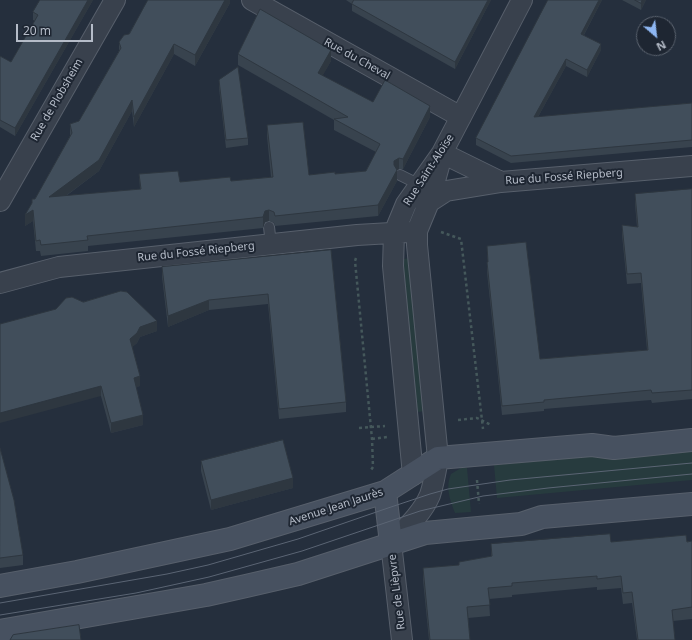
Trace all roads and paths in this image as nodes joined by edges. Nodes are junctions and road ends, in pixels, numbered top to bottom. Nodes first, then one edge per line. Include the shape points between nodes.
1 (115, 0) edge
2 (252, 0) edge
3 (522, 0) edge
4 (461, 117) junction
5 (442, 153) junction
6 (692, 166) edge
7 (400, 176) edge
8 (501, 182) junction
9 (424, 193) junction
10 (0, 201) edge
11 (394, 234) junction
12 (357, 235) junction
13 (417, 238) junction
14 (0, 283) edge
15 (457, 420) dead end
16 (482, 420) junction
17 (491, 425) dead end
18 (386, 426) dead end
19 (371, 427) junction
20 (359, 428) dead end
21 (483, 428) dead end
22 (372, 439) dead end
23 (692, 440) edge
24 (475, 455) junction
25 (438, 458) junction
26 (413, 474) junction
27 (385, 492) junction
28 (692, 504) edge
29 (481, 528) junction
30 (391, 543) junction
31 (0, 586) edge
32 (0, 631) edge
33 (402, 640) edge

1 - 10 street, Rue de Plobsheim
2 - 4 street, Rue du Cheval
3 - 4 street, Rue Saint-Aloïse
4 - 5 street, Rue Saint-Aloïse
5 - 8 street, Rue du Fossé Riepberg
5 - 9 street, Rue Saint-Aloïse
6 - 8 street, Rue du Fossé Riepberg
7 - 9 lane
8 - 9 street
9 - 11 street, Rue Saint-Aloïse via 406,204
9 - 13 street
11 - 12 street, Rue du Fossé Riepberg
11 - 13 street, Rue du Fossé Riepberg
11 - 26 street, Rue Saint-Aloïse via 393,266
12 - 14 street, Rue du Fossé Riepberg via 270,236 59,267
12 - 19 path via 359,248 355,261
13 - 16 path via 437,230 461,239
13 - 25 street
15 - 16 path
16 - 17 path
16 - 21 path
18 - 19 path
19 - 20 path
19 - 22 path
23 - 24 main road, Avenue Jean Jaurès via 614,448 592,445
24 - 25 main road, Avenue Jean Jaurès
24 - 29 path
25 - 26 main road, Avenue Jean Jaurès
25 - 30 street via 434,480 425,504
26 - 27 main road, Avenue Jean Jaurès
27 - 30 main road
27 - 31 main road, Avenue Jean Jaurès via 230,539
28 - 29 main road via 542,517 521,524
29 - 30 main road via 425,533
30 - 32 main road via 298,574 206,595
30 - 33 street, Rue de Lièpvre

